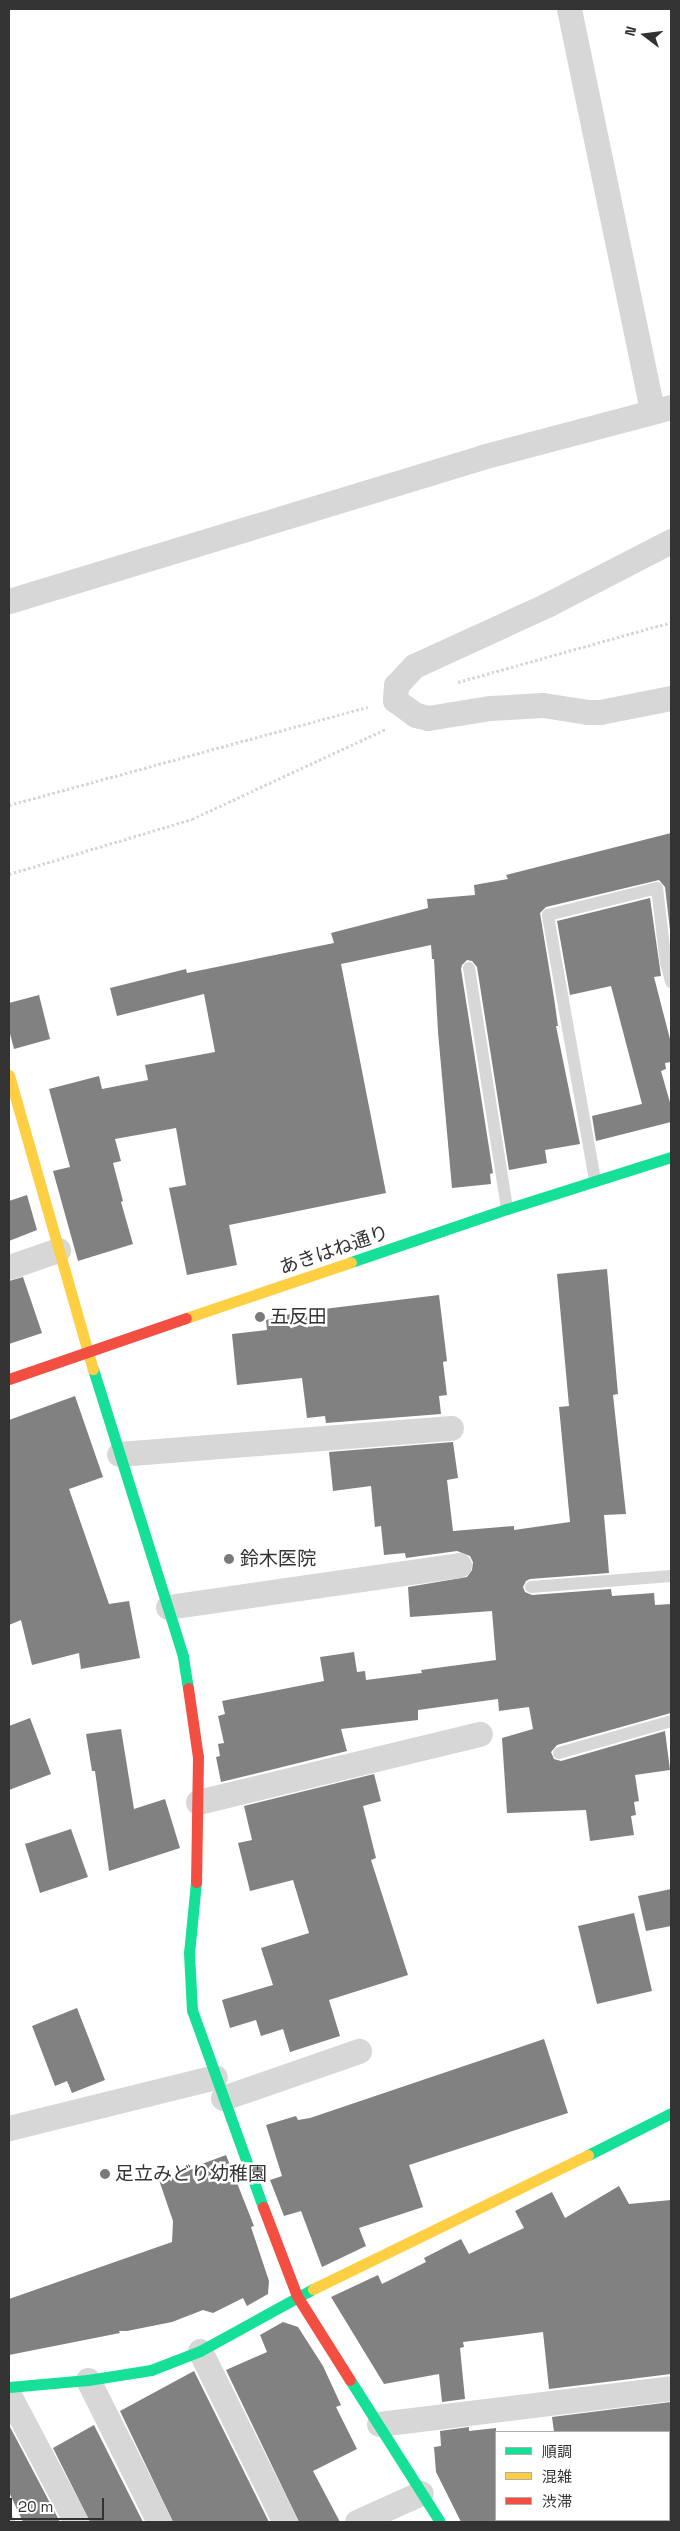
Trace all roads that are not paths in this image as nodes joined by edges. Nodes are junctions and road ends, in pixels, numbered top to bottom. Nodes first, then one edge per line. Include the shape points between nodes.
1 (569, 9) edge
2 (662, 409) edge
3 (671, 542) edge
4 (9, 601) edge
5 (671, 698) edge
6 (469, 968) dead end
7 (671, 982) edge
8 (9, 1075) edge
9 (671, 1157) edge
10 (596, 1180) junction
11 (506, 1209) junction
12 (58, 1250) junction
13 (9, 1267) edge
14 (88, 1353) junction
15 (9, 1379) edge
16 (451, 1428) dead end
17 (120, 1454) junction
18 (459, 1564) dead end
19 (671, 1576) edge
20 (532, 1587) dead end
21 (168, 1607) junction
22 (671, 1721) edge
23 (480, 1734) dead end
24 (559, 1753) dead end
25 (198, 1802) junction
26 (359, 2051) dead end
27 (219, 2087) junction
28 (671, 2114) edge
29 (9, 2128) edge
30 (298, 2296) junction
31 (200, 2351) junction
32 (88, 2380) junction
33 (9, 2387) edge
34 (671, 2388) edge
35 (9, 2394) edge
36 (380, 2424) junction
37 (421, 2493) junction
38 (76, 2522) edge
39 (159, 2522) edge
40 (285, 2522) edge
41 (357, 2522) edge
42 (440, 2522) edge

1 - 2 street
2 - 4 street via 482,457
3 - 5 street via 547,605 414,666 396,685 394,700 416,715 428,718 490,708 543,705 600,712
6 - 11 lane
7 - 10 lane via 658,888 548,915
8 - 12 street
9 - 10 street, あきはね通り
10 - 11 street, あきはね通り
11 - 14 street, あきはね通り
12 - 13 street
12 - 14 street
14 - 15 street, あきはね通り
14 - 17 street
16 - 17 street
17 - 21 street
18 - 21 street
19 - 20 lane
21 - 25 street via 183,1657 198,1758
22 - 24 lane
23 - 25 street
25 - 27 street via 198,1867 188,1953 189,1983 192,2010
26 - 27 street
27 - 29 street
27 - 30 street
28 - 30 street
30 - 31 street
30 - 36 street
31 - 32 street via 151,2370
31 - 40 street
32 - 33 street
32 - 39 street
34 - 36 street
35 - 38 street
36 - 37 street
37 - 41 street
37 - 42 street

